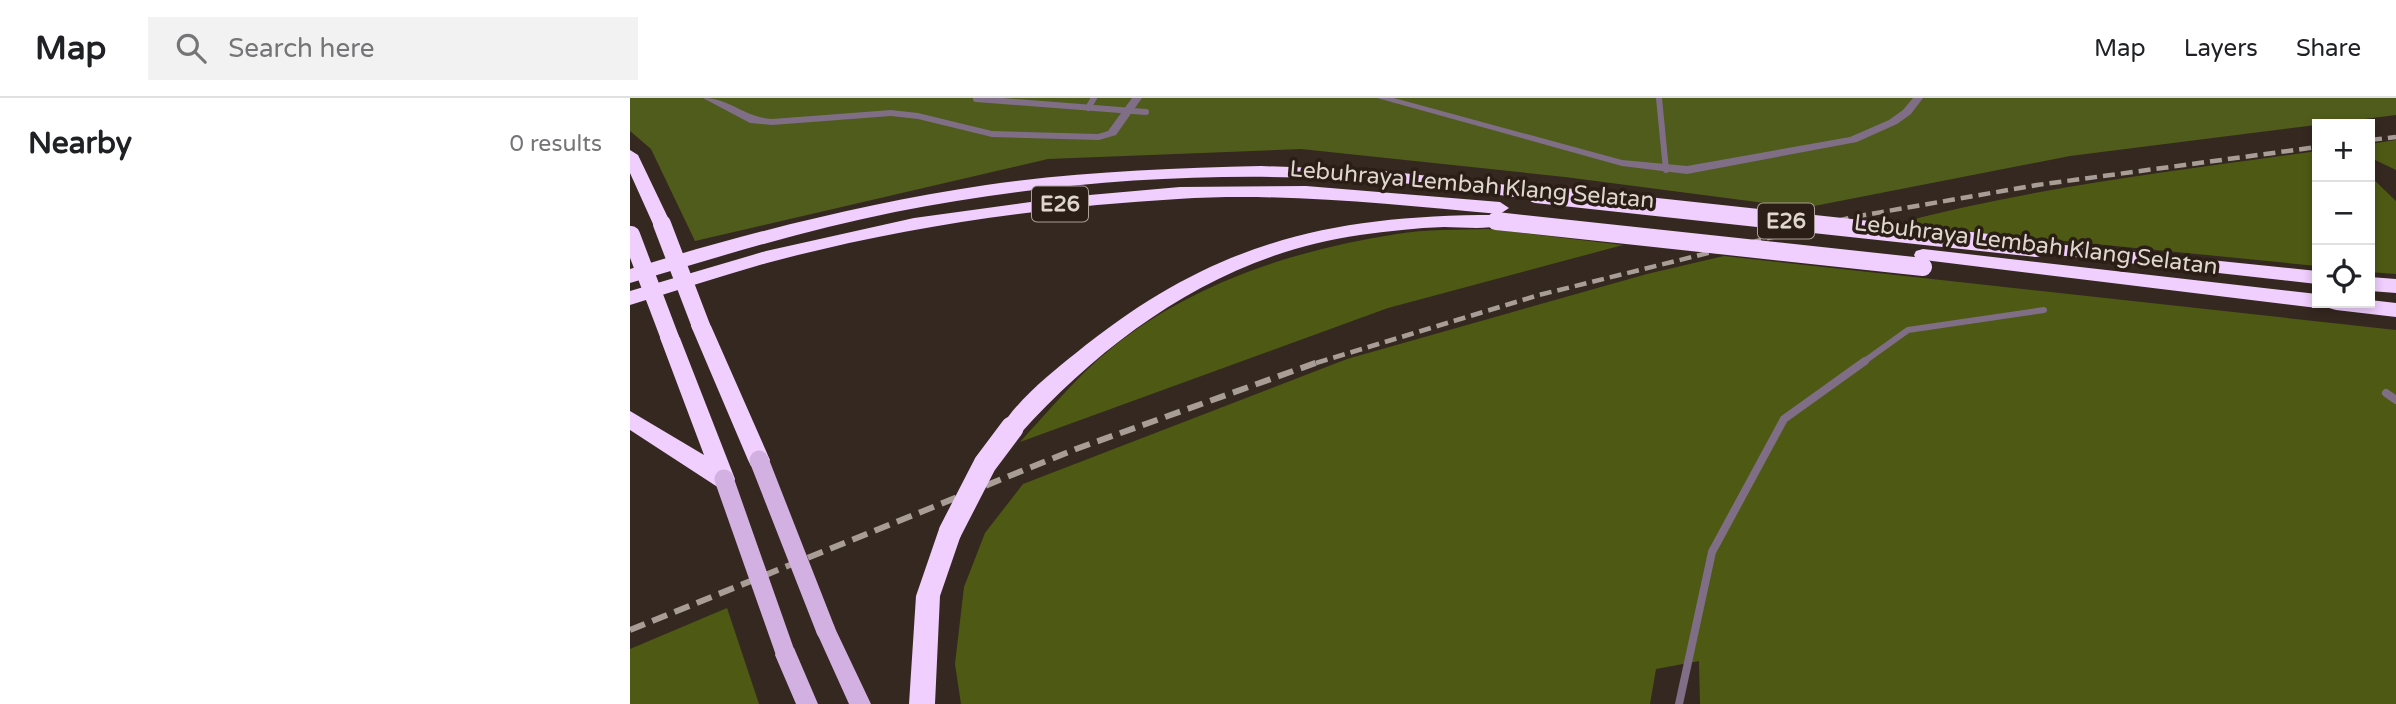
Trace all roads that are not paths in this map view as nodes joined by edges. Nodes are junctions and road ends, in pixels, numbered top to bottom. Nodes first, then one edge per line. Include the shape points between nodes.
1 (708, 98) edge
2 (1094, 98) edge
3 (1137, 98) edge
4 (1382, 98) edge
5 (1659, 98) edge
6 (1919, 98) edge
7 (976, 99) edge
8 (999, 99) edge
9 (1088, 108) junction
10 (1127, 111) junction
11 (1146, 112) dead end
12 (630, 155) edge
13 (1666, 170) junction
14 (1498, 214) junction
15 (630, 234) edge
16 (630, 274) edge
17 (2312, 277) edge
18 (2375, 284) edge
19 (2396, 286) edge
20 (630, 298) edge
21 (2312, 300) edge
22 (2375, 308) edge
23 (2044, 310) dead end
24 (2396, 310) edge
25 (2386, 393) dead end
26 (2396, 400) edge
27 (630, 419) edge
28 (759, 460) joint
29 (724, 479) junction
30 (807, 704) edge
31 (860, 704) edge
32 (922, 704) edge
33 (1679, 704) edge

1 - 10 street via 754,121 891,113 992,134 1099,138 1112,133
2 - 9 lane
3 - 10 street
4 - 13 street via 1622,163
5 - 13 lane
6 - 13 street via 1893,122 1853,140 1714,167
7 - 8 lane
8 - 9 lane
9 - 10 lane
10 - 11 lane
12 - 28 highway, bridge
14 - 20 highway, Lebuhraya Lembah Klang Selatan / E26 via 1306,192 1180,193 1066,203 914,224 766,257
14 - 21 highway, Lebuhraya Lembah Klang Selatan, bridge
14 - 32 highway, bridge via 1356,228 1273,247 1136,315 1094,348 1012,428 985,464 950,533 928,596
15 - 29 highway, bridge
16 - 17 highway, Lebuhraya Lembah Klang Selatan / E26, bridge via 801,226 920,200 1035,183 1220,171 1353,174
18 - 19 highway
22 - 24 highway
23 - 33 lane via 1908,330 1784,419 1712,552
25 - 26 lane
27 - 29 highway
28 - 31 main road, bridge
29 - 30 main road, bridge

